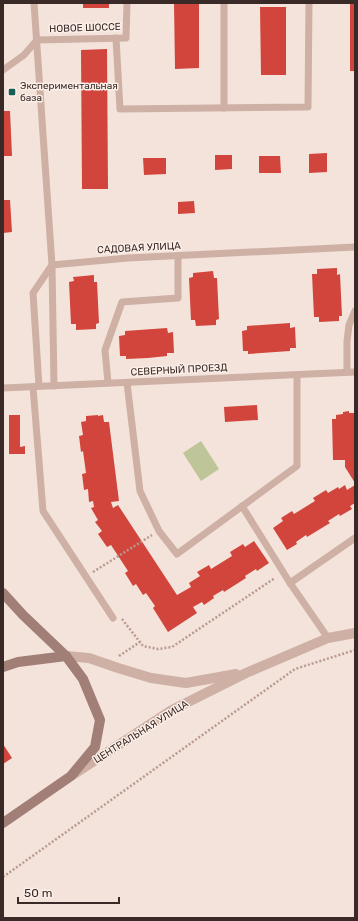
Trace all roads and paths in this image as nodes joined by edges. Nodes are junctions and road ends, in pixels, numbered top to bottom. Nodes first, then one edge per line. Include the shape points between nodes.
1 (34, 3) edge
2 (127, 3) edge
3 (224, 3) edge
4 (309, 3) edge
5 (116, 38) junction
6 (36, 40) junction
7 (3, 70) edge
8 (224, 108) junction
9 (355, 247) edge
10 (178, 256) junction
11 (52, 265) junction
12 (355, 311) edge
13 (347, 372) junction
14 (355, 372) edge
15 (297, 375) junction
16 (127, 382) junction
17 (108, 383) junction
18 (36, 386) junction
19 (54, 386) junction
20 (3, 388) edge
21 (242, 506) junction
22 (159, 531) junction
23 (355, 538) edge
24 (284, 573) junction
25 (86, 576) junction
26 (290, 583) junction
27 (3, 593) edge
28 (113, 618) joint
29 (355, 633) edge
30 (328, 638) junction
31 (355, 650) edge
32 (66, 656) junction
33 (3, 667) edge
34 (246, 673) junction
35 (72, 776) junction
36 (3, 823) edge
37 (3, 877) edge

1 - 6 lane
2 - 5 lane, НОВОЕ ШОССЕ via 126,38
3 - 8 lane
4 - 8 lane via 308,107
5 - 6 lane, НОВОЕ ШОССЕ
5 - 8 lane via 120,109
6 - 7 lane via 24,55
6 - 11 lane
9 - 10 lane, САДОВАЯ УЛИЦА
10 - 11 lane, САДОВАЯ УЛИЦА
10 - 17 lane via 178,298 122,302 105,350
11 - 18 lane via 33,293
11 - 19 lane
12 - 13 lane via 349,325
13 - 14 lane, СЕВЕРНЫЙ ПРОЕЗД
13 - 15 lane, СЕВЕРНЫЙ ПРОЕЗД
15 - 16 lane, СЕВЕРНЫЙ ПРОЕЗД
15 - 21 lane via 297,466
16 - 17 lane, СЕВЕРНЫЙ ПРОЕЗД
16 - 22 lane via 140,491
17 - 19 lane, СЕВЕРНЫЙ ПРОЕЗД
18 - 19 lane, СЕВЕРНЫЙ ПРОЕЗД
18 - 20 lane, СЕВЕРНЫЙ ПРОЕЗД
18 - 25 lane via 43,511
21 - 22 lane via 177,554
21 - 24 lane
22 - 25 path
23 - 26 lane
24 - 26 lane
24 - 28 path via 172,647 158,649 143,646 119,615
25 - 28 lane
26 - 30 lane
27 - 32 main road
29 - 30 street, ЦЕНТРАЛЬНАЯ УЛИЦА
30 - 34 street, ЦЕНТРАЛЬНАЯ УЛИЦА
31 - 37 path via 295,669
32 - 33 main road via 18,662
32 - 34 street via 89,658 151,678 186,683
32 - 35 main road via 83,679 100,720 95,747
34 - 35 street, ЦЕНТРАЛЬНАЯ УЛИЦА via 172,710
35 - 36 main road, ЦЕНТРАЛЬНАЯ УЛИЦА

